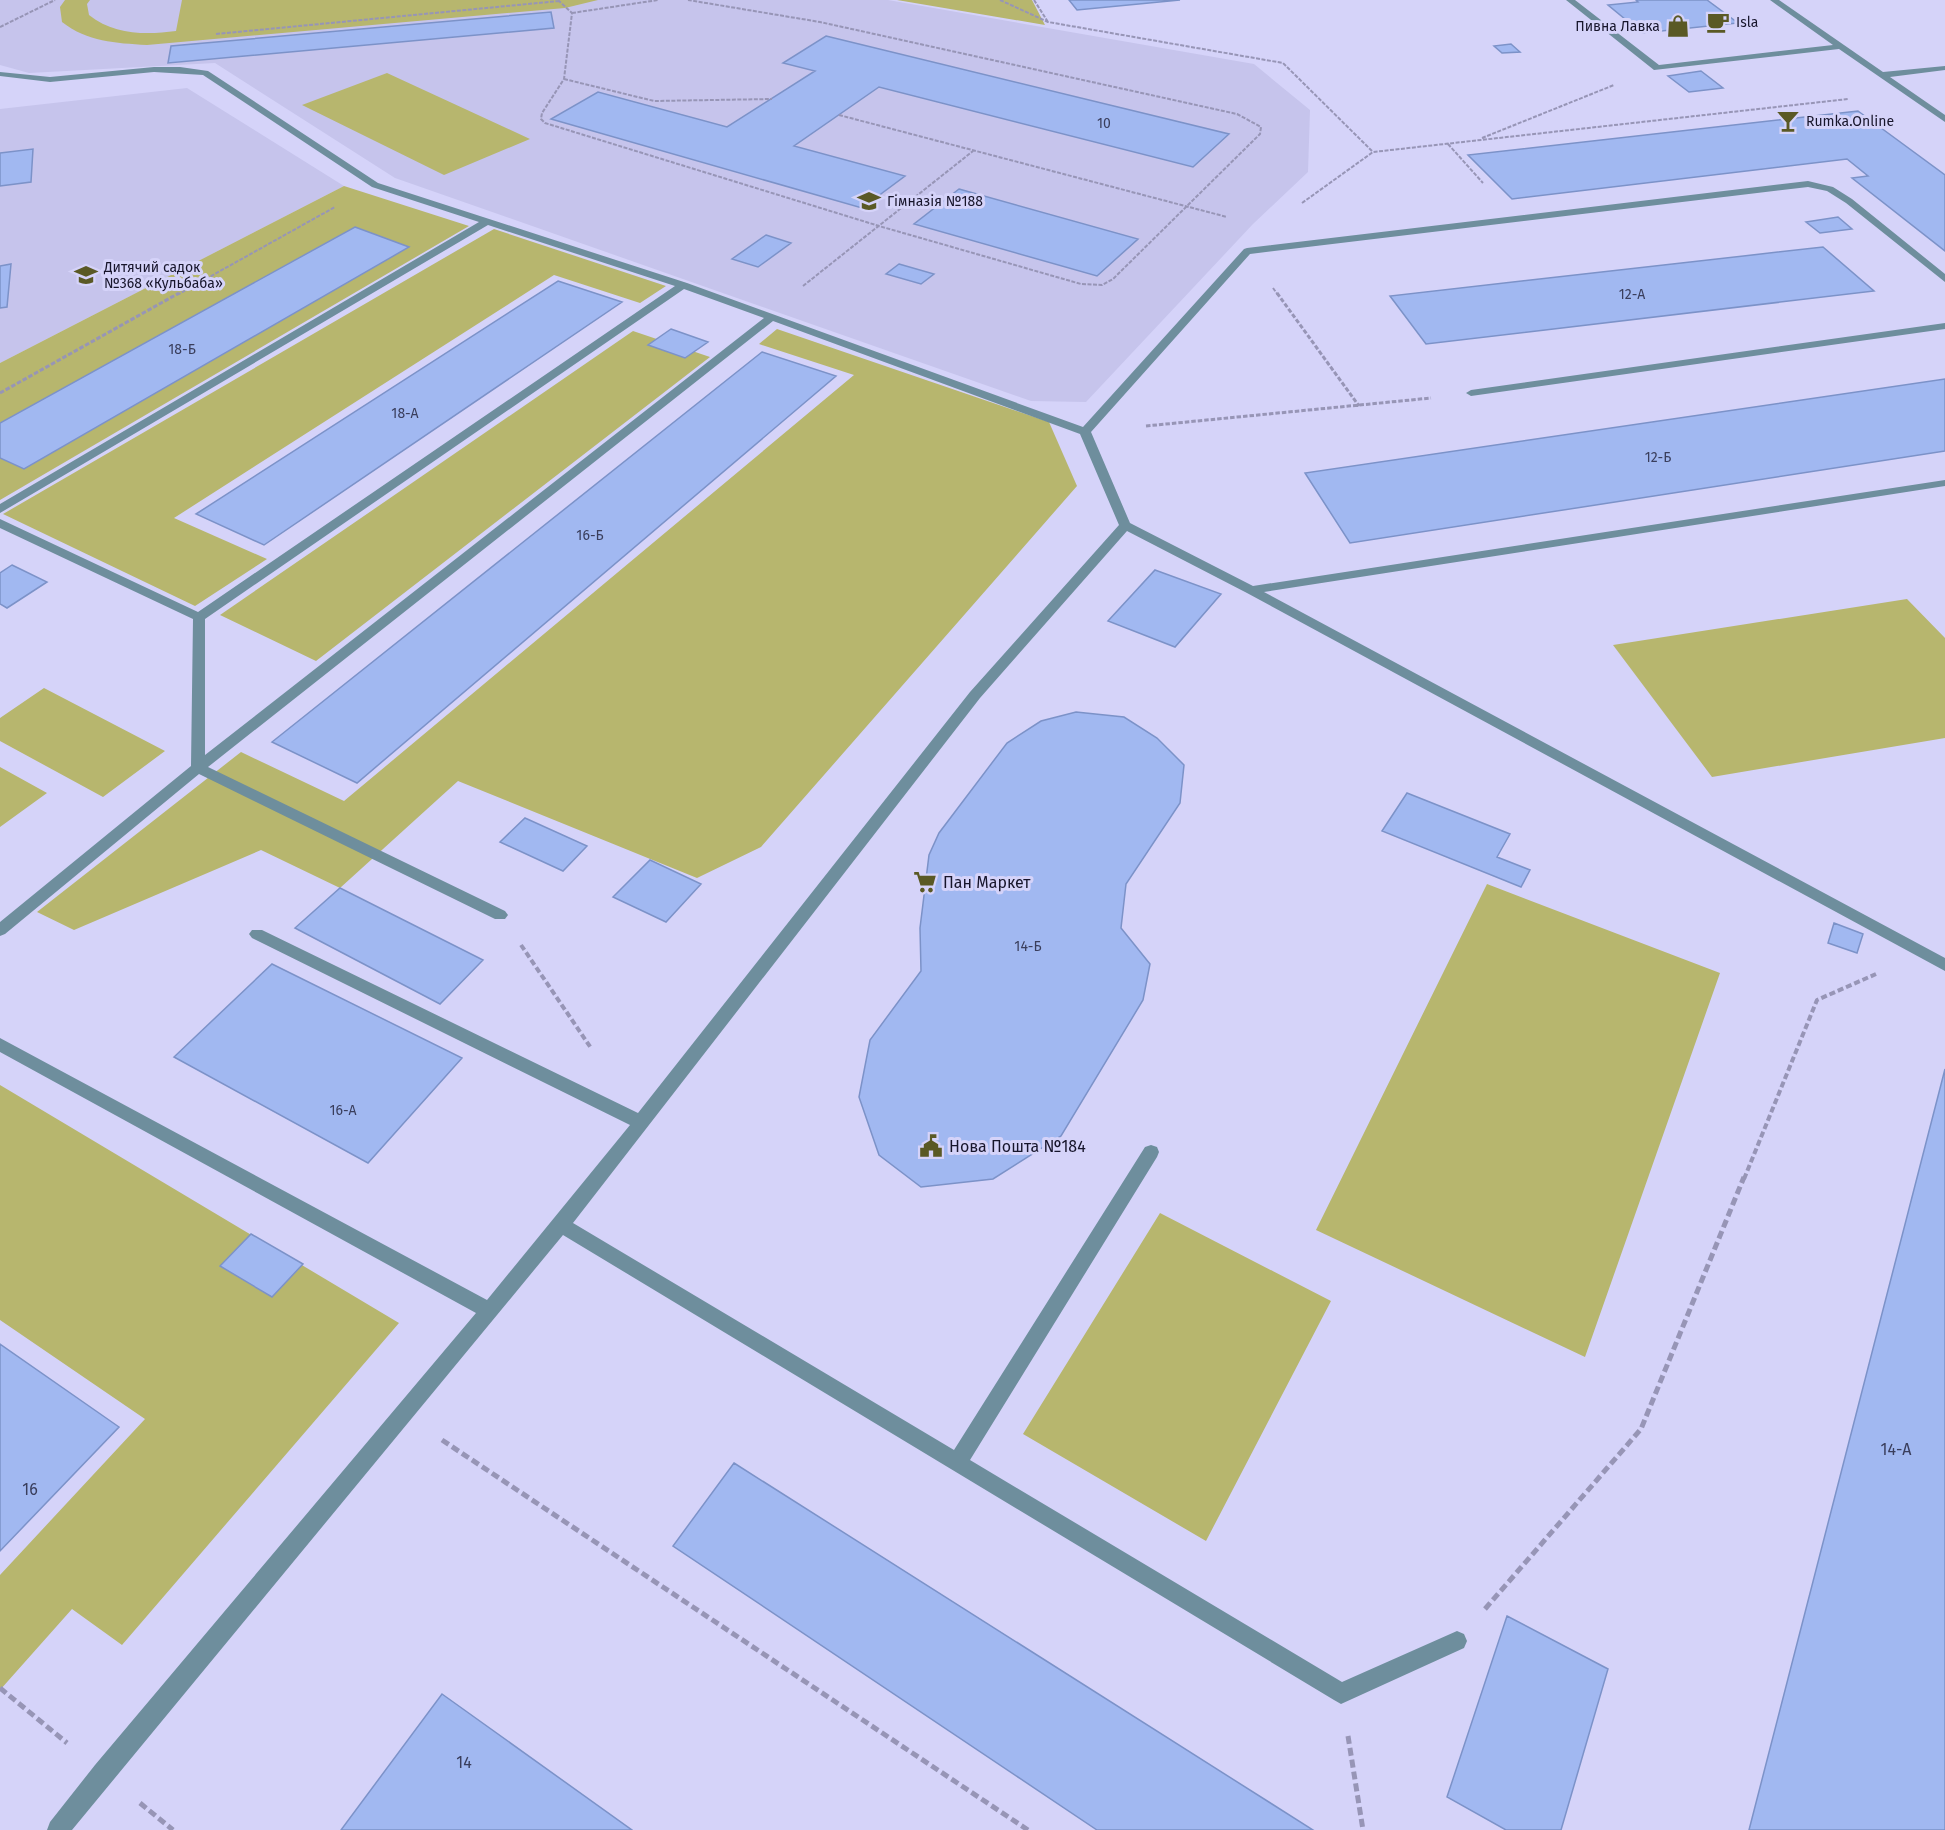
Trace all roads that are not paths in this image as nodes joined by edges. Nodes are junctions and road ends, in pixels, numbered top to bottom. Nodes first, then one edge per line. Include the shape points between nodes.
1 (1570, 0) edge
2 (1774, 0) edge
3 (1841, 46) junction
4 (1945, 68) edge
5 (0, 74) edge
6 (1881, 75) junction
7 (1945, 119) edge
8 (488, 220) junction
9 (1945, 279) edge
10 (683, 285) junction
11 (772, 317) junction
12 (1945, 326) edge
13 (1470, 393) road end
14 (1085, 432) junction
15 (1945, 483) edge
16 (0, 509) edge
17 (0, 523) edge
18 (1125, 525) junction
19 (1251, 590) junction
20 (199, 617) junction
21 (198, 768) junction
22 (500, 915) road end
23 (0, 930) edge
24 (256, 934) dead end
25 (1945, 965) edge
26 (0, 1044) edge
27 (640, 1122) junction
28 (1151, 1152) dead end
29 (561, 1225) junction
30 (489, 1311) junction
31 (957, 1462) junction
32 (1458, 1641) road end
33 (58, 1830) edge

1 - 3 street via 1657,68
2 - 3 street
3 - 6 street
4 - 6 street
5 - 8 street via 31,78 177,70 205,73 375,185
6 - 7 street
8 - 10 street
8 - 16 street
9 - 14 street via 1849,201 1830,189 1808,184 1247,251
10 - 11 street
10 - 20 street
11 - 14 street
11 - 21 street
12 - 13 street
14 - 18 street
15 - 19 street
17 - 20 street
18 - 19 street
18 - 27 street via 975,695
19 - 25 street
20 - 21 street
21 - 22 street
21 - 23 street
24 - 27 street
26 - 30 street
27 - 29 street
28 - 31 street
29 - 30 street
29 - 31 street
30 - 33 street
31 - 32 street via 1341,1693

